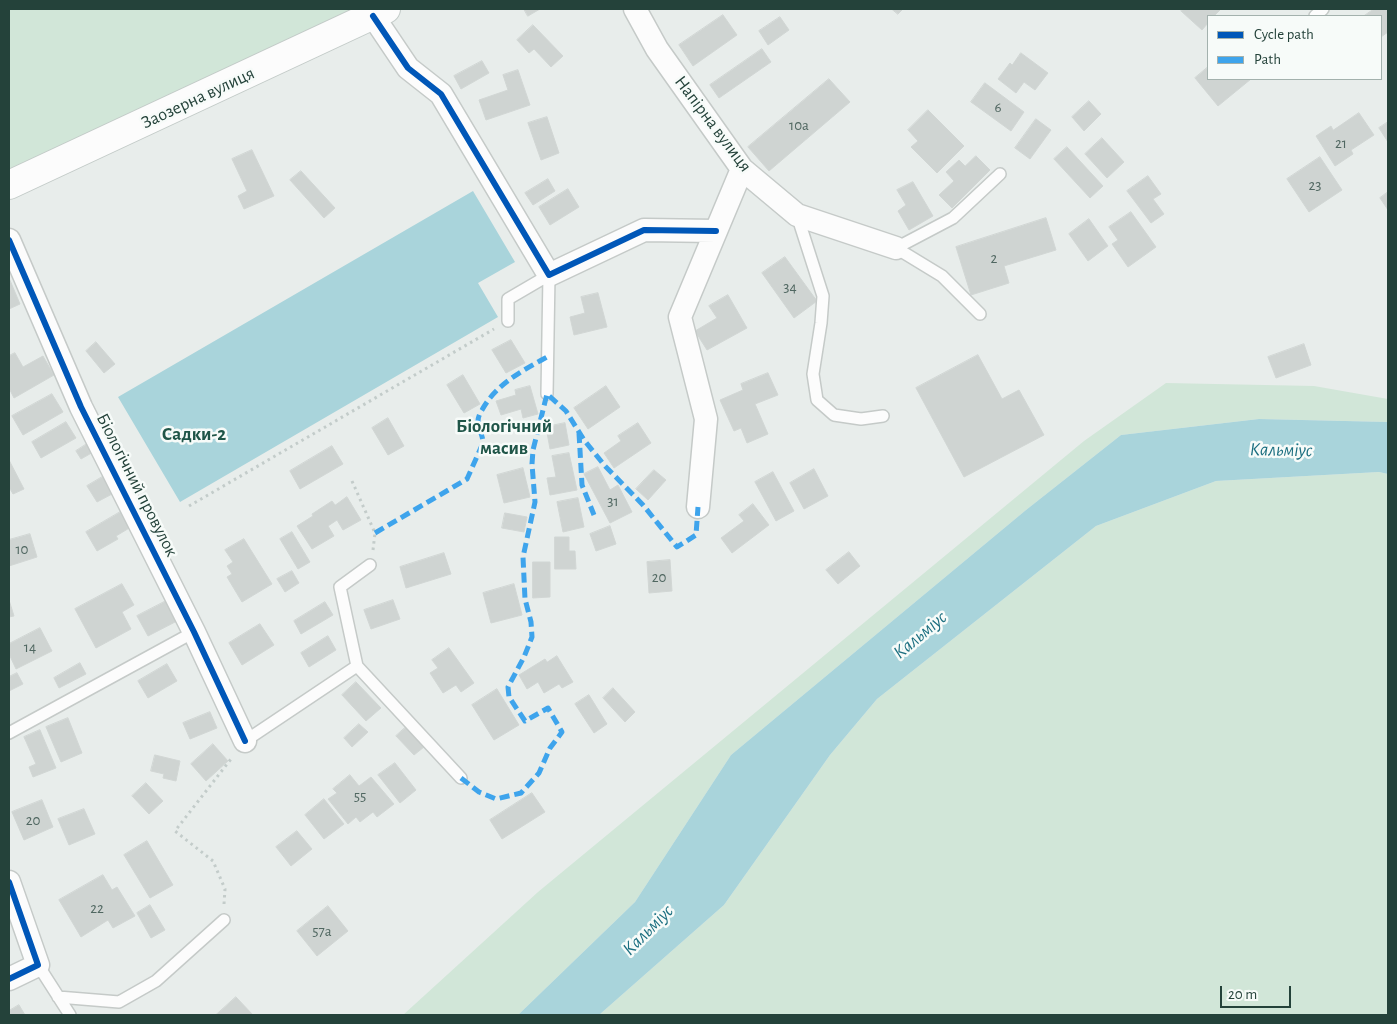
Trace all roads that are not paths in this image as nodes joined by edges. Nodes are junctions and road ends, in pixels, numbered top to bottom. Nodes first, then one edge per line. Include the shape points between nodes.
1 (635, 9) edge
2 (380, 13) edge
3 (742, 169) junction
4 (1000, 174) dead end
5 (9, 185) edge
6 (797, 215) junction
7 (716, 231) junction
8 (9, 240) edge
9 (896, 248) junction
10 (549, 275) junction
11 (980, 314) dead end
12 (508, 321) road end
13 (547, 394) dead end
14 (883, 416) dead end
15 (698, 507) dead end
16 (370, 565) dead end
17 (194, 632) junction
18 (356, 666) junction
19 (9, 733) edge
20 (245, 741) joint
21 (461, 778) dead end
22 (9, 882) edge
23 (224, 920) road end
24 (38, 965) junction
25 (9, 979) edge
26 (58, 997) junction
27 (70, 1015) edge

1 - 3 street, Напірна вулиця via 657,49
2 - 5 street, Заозерна вулиця
2 - 10 street via 408,68 441,94
3 - 6 street, Напірна вулиця
3 - 7 street
4 - 9 lane via 953,218
6 - 9 street, Напірна вулиця
6 - 14 lane via 823,296 813,374 816,400 834,414 861,419
7 - 10 street via 644,230
7 - 15 street via 680,317 706,419
8 - 17 street, Біологічний провулок via 81,407
9 - 11 lane via 942,276
10 - 12 lane via 508,299
10 - 13 lane
16 - 18 lane via 340,587
17 - 19 lane
17 - 20 street, Біологічний провулок
18 - 20 lane
18 - 21 lane
22 - 24 street
23 - 26 lane via 156,981 119,1002
24 - 25 street
24 - 26 lane
26 - 27 lane

